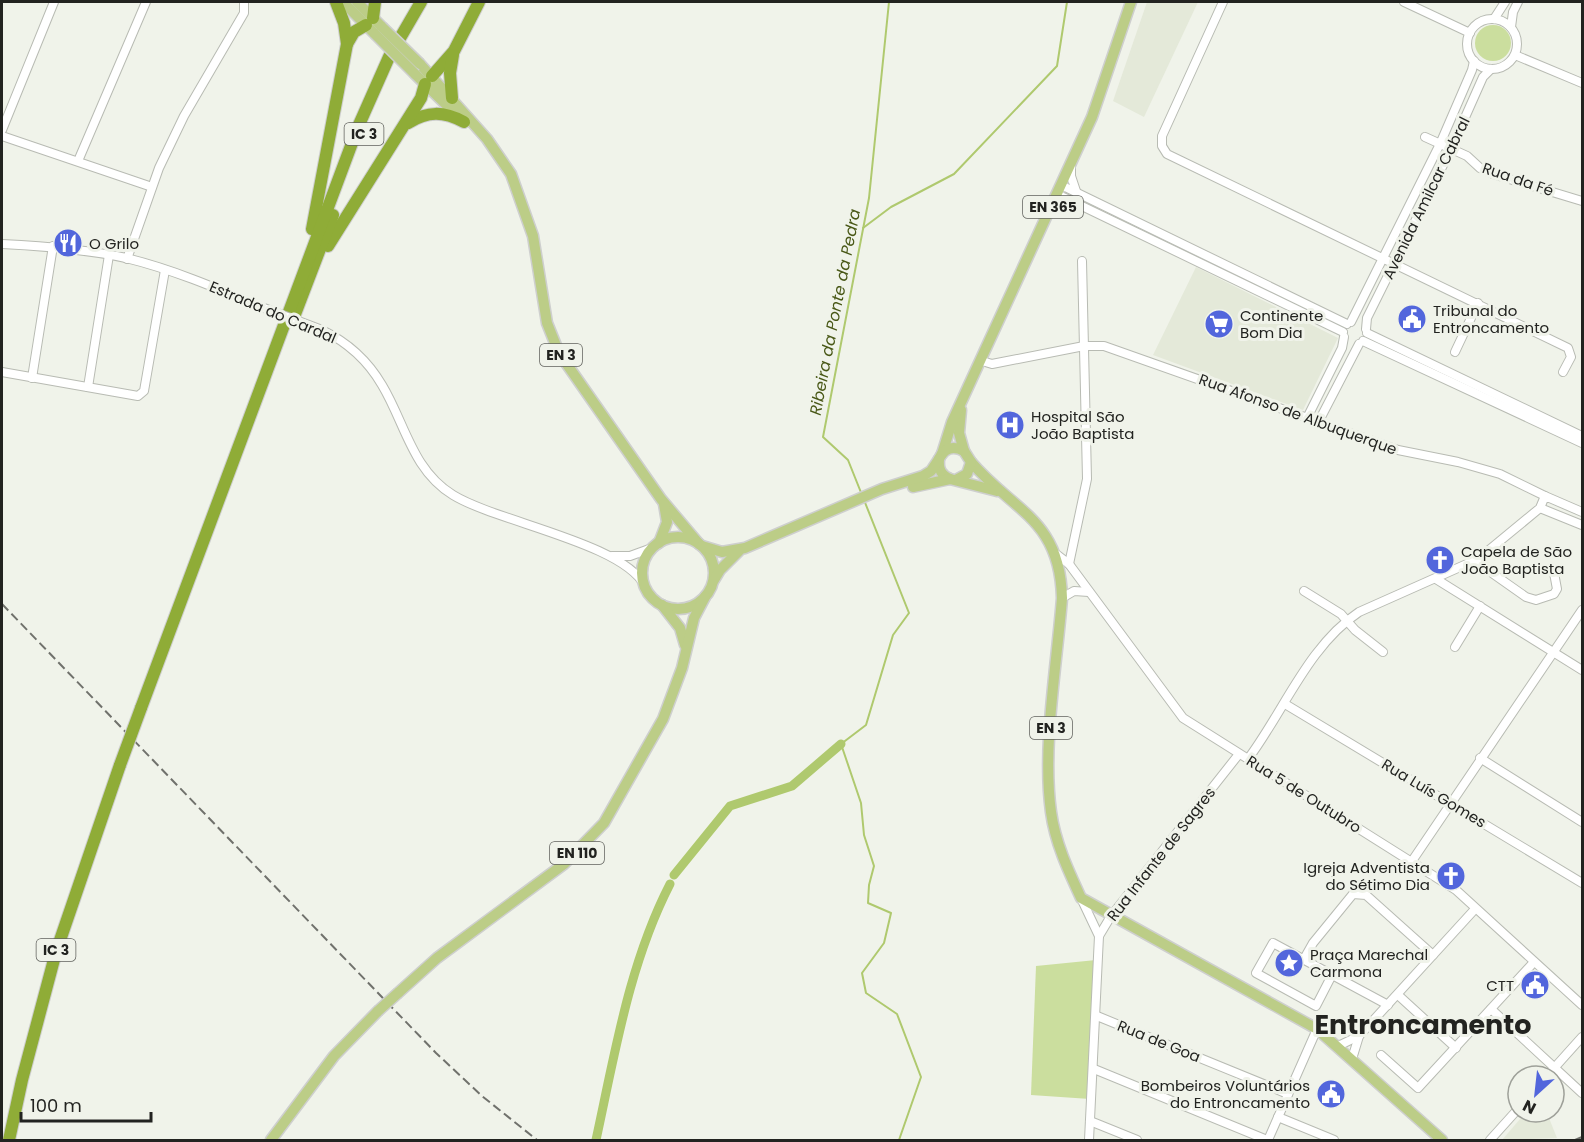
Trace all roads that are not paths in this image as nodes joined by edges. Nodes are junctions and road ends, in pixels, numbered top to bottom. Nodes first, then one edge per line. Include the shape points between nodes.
1 (54, 2) edge
2 (147, 2) edge
3 (244, 2) edge
4 (336, 2) edge
5 (343, 2) edge
6 (357, 2) edge
7 (375, 2) edge
8 (421, 2) edge
9 (430, 2) edge
10 (478, 2) edge
11 (1131, 2) edge
12 (1223, 2) edge
13 (1404, 2) edge
14 (1505, 2) edge
15 (1518, 2) edge
16 (1494, 19) junction
17 (374, 26) junction
18 (1511, 27) junction
19 (1470, 33) junction
20 (346, 44) junction
21 (454, 51) junction
22 (1515, 55) junction
23 (1474, 61) junction
24 (1491, 69) junction
25 (429, 80) junction
26 (1582, 83) edge
27 (452, 99) junction
28 (464, 122) junction
29 (404, 125) junction
30 (2, 130) edge
31 (2, 136) edge
32 (1425, 137) dead end
33 (1440, 144) junction
34 (1451, 149) junction
35 (78, 161) junction
36 (1071, 164) junction
37 (152, 187) junction
38 (515, 187) junction
39 (1059, 190) junction
40 (1076, 199) junction
41 (1582, 201) edge
42 (1051, 212) junction
43 (2, 244) edge
44 (53, 246) junction
45 (109, 255) junction
46 (1384, 258) junction
47 (127, 259) junction
48 (307, 260) junction
49 (1082, 261) dead end
50 (1395, 263) junction
51 (165, 270) junction
52 (312, 273) junction
53 (1478, 303) junction
54 (1346, 328) junction
55 (1364, 337) junction
56 (1084, 346) junction
57 (1455, 352) dead end
58 (982, 361) junction
59 (2, 372) edge
60 (1563, 372) dead end
61 (32, 378) junction
62 (88, 387) junction
63 (257, 401) junction
64 (961, 406) junction
65 (1308, 417) junction
66 (1319, 421) junction
67 (1582, 436) edge
68 (1582, 443) edge
69 (964, 451) junction
70 (940, 456) junction
71 (970, 462) junction
72 (953, 479) junction
73 (883, 492) junction
74 (1000, 492) junction
75 (1545, 496) junction
76 (661, 498) junction
77 (1540, 508) junction
78 (1582, 512) edge
79 (1582, 525) edge
80 (700, 545) junction
81 (656, 546) junction
82 (745, 548) junction
83 (600, 552) junction
84 (1056, 554) junction
85 (1478, 559) junction
86 (1069, 564) junction
87 (1554, 573) dead end
88 (1436, 579) junction
89 (713, 582) junction
90 (645, 586) junction
91 (1304, 591) dead end
92 (1089, 592) junction
93 (705, 597) junction
94 (1062, 598) junction
95 (661, 604) junction
96 (1480, 606) junction
97 (1582, 610) edge
98 (1346, 621) junction
99 (1455, 647) dead end
100 (1383, 652) dead end
101 (1554, 652) junction
102 (685, 657) junction
103 (1582, 670) edge
104 (1285, 704) junction
105 (1239, 754) junction
106 (1480, 758) junction
107 (1248, 759) junction
108 (1451, 802) junction
109 (1582, 822) edge
110 (1412, 861) junction
111 (1582, 883) edge
112 (1080, 898) junction
113 (1475, 909) junction
114 (1111, 915) junction
115 (1099, 936) junction
116 (1433, 955) junction
117 (1304, 959) junction
118 (1534, 962) junction
119 (1332, 975) junction
120 (1398, 995) junction
121 (1388, 1005) junction
122 (1582, 1005) edge
123 (1491, 1009) junction
124 (1097, 1016) junction
125 (1317, 1029) junction
126 (1359, 1036) junction
127 (1582, 1037) edge
128 (1338, 1046) junction
129 (1456, 1048) junction
130 (1381, 1055) dead end
131 (1352, 1059) junction
132 (1550, 1064) edge
133 (1558, 1064) edge
134 (1094, 1069) junction
135 (1566, 1079) edge
136 (1582, 1093) edge
137 (1288, 1094) junction
138 (1278, 1117) junction
139 (1090, 1121) junction
140 (1506, 1122) edge
141 (9, 1140) edge
142 (271, 1140) edge
143 (1089, 1140) edge
144 (1137, 1140) edge
145 (1268, 1140) edge
146 (1334, 1140) edge
147 (1442, 1140) edge
148 (1490, 1140) edge

1 - 30 street
2 - 35 street
3 - 37 street via 244,13 184,116
4 - 20 highway
5 - 17 main road, EN 3
6 - 17 main road, EN 3
7 - 17 highway
8 - 48 highway, IC 3 via 368,103
9 - 52 highway, IC 3 via 378,98
10 - 21 highway
11 - 36 main road, EN 365 via 1092,117
12 - 46 street via 1162,136 1167,154
13 - 19 street
14 - 16 street
15 - 18 street
16 - 18 street
16 - 19 street via 1480,22
17 - 20 highway via 354,32
17 - 25 main road, EN 3, bridge
18 - 22 street via 1517,40
19 - 23 street via 1467,48
20 - 48 highway
21 - 25 highway
21 - 27 highway via 450,73
22 - 24 street via 1505,66
22 - 26 street
23 - 24 street
23 - 33 street, Avenida Amilcar Cabral
24 - 34 street, Avenida Amilcar Cabral
25 - 27 main road, EN 3
25 - 28 main road, EN 3
25 - 29 highway
27 - 38 main road, EN 3 via 498,153
28 - 29 highway via 433,113
28 - 38 main road, EN 3
29 - 52 highway
31 - 35 street
32 - 33 street, Rua da Fé
33 - 34 street, Rua da Fé
33 - 46 street, Avenida Amilcar Cabral
34 - 41 street, Rua da Fé via 1493,174
34 - 50 street, Avenida Amilcar Cabral
35 - 37 street
36 - 39 main road, EN 365
36 - 40 street
37 - 47 street
38 - 76 main road, EN 3 via 533,236 547,323 555,344
39 - 40 street
39 - 42 main road, EN 365
40 - 42 street
40 - 54 street
42 - 58 main road, EN 365
43 - 44 street, Estrada do Cardal
44 - 45 street, Estrada do Cardal
44 - 61 street
45 - 47 street, Estrada do Cardal
45 - 62 street
46 - 50 street
46 - 54 street, Avenida Amilcar Cabral
47 - 51 street, Estrada do Cardal
48 - 63 highway, IC 3
49 - 56 street
50 - 53 street
50 - 55 street, Avenida Amilcar Cabral via 1367,318
51 - 62 street via 144,391 138,396
51 - 83 street, Estrada do Cardal, bridge via 322,330 348,346 371,369 412,450 441,486 481,508
52 - 63 highway, IC 3
53 - 57 street
53 - 60 street via 1568,348 1571,357
54 - 55 street via 1348,342
54 - 55 street via 1362,323
54 - 65 street, Avenida Amilcar Cabral via 1342,348
55 - 66 street, Avenida Amilcar Cabral
55 - 67 street
55 - 68 street
56 - 58 street, Rua Afonso de Albuquerque via 992,364
56 - 65 street, Rua Afonso de Albuquerque via 1104,346
56 - 86 street via 1087,479
58 - 64 main road, EN 365
59 - 61 street
61 - 62 street
63 - 141 highway, IC 3, bridge via 120,765 56,952
64 - 69 main road, EN 365 via 959,433
64 - 70 main road, EN 365
65 - 66 street, Rua Afonso de Albuquerque
66 - 75 street, Rua Afonso de Albuquerque via 1398,450 1500,474
69 - 70 main road via 952,447
69 - 71 main road, EN 3
70 - 72 main road via 940,471
70 - 73 main road, EN 3 via 931,471
71 - 72 main road via 967,474
71 - 74 main road, EN 3
72 - 73 main road, EN 3
72 - 74 main road, EN 3
73 - 82 main road, EN 3
74 - 84 main road, EN 3 via 1023,508 1042,529
75 - 77 street
75 - 78 street, Rua Afonso de Albuquerque
76 - 80 main road, EN 3
76 - 81 main road, EN 3 via 667,522
77 - 79 street
77 - 85 street
80 - 81 main road, EN 3 via 681,537
80 - 82 main road, EN 3 via 722,552
80 - 89 main road, EN 3 via 712,563
81 - 83 street via 630,556
81 - 90 main road, EN 3 via 643,566
82 - 89 main road, EN 3 via 727,562
83 - 90 street via 626,566
84 - 86 street, Rua 5 de Outubro
84 - 94 main road, EN 3
85 - 87 street via 1482,566 1536,600 1554,594
85 - 88 street
86 - 92 street, Rua 5 de Outubro
88 - 96 street
88 - 98 street
89 - 93 main road, EN 3
90 - 95 main road
91 - 98 street
92 - 94 street via 1074,591
92 - 105 street, Rua 5 de Outubro via 1183,718
93 - 95 main road via 684,608
93 - 102 main road via 694,618
94 - 112 main road, EN 3 via 1048,773 1051,814 1064,862
95 - 102 main road via 683,632
96 - 99 street
96 - 101 street
97 - 101 street
98 - 100 street
98 - 104 street via 1305,670
101 - 103 street
101 - 106 street
102 - 142 main road, EN 110, bridge via 656,733 596,834 564,864 437,958 378,1011 334,1056
104 - 107 street
104 - 108 street, Rua Luís Gomes
105 - 107 street, Rua 5 de Outubro
105 - 114 street, Rua Infante de Sagres
106 - 108 street
106 - 109 street
107 - 110 street, Rua 5 de Outubro
108 - 110 street
108 - 111 street, Rua Luís Gomes
110 - 113 street, Rua 5 de Outubro via 1456,890
112 - 114 main road
112 - 115 street
113 - 116 street
113 - 118 street, Rua 5 de Outubro
114 - 115 street, Rua Infante de Sagres
114 - 125 main road
115 - 124 street, Rua Infante de Sagres
116 - 117 street via 1359,893 1346,902
116 - 120 street
117 - 119 street
117 - 119 street via 1273,943 1256,973 1316,1006
118 - 122 street, Rua 5 de Outubro
118 - 123 street
119 - 121 street
120 - 121 street
120 - 129 street
121 - 126 street
123 - 129 street
123 - 132 street
124 - 134 street, Rua Infante de Sagres
124 - 137 street, Rua de Goa
125 - 128 main road
125 - 137 street
126 - 128 street
126 - 131 street
127 - 133 street
128 - 131 main road
129 - 130 street via 1418,1088
131 - 147 main road
134 - 139 street, Rua Infante de Sagres
134 - 145 street
135 - 136 street
137 - 138 street
138 - 145 street
138 - 146 street
139 - 143 street, Rua Infante de Sagres
139 - 144 street
140 - 148 street

